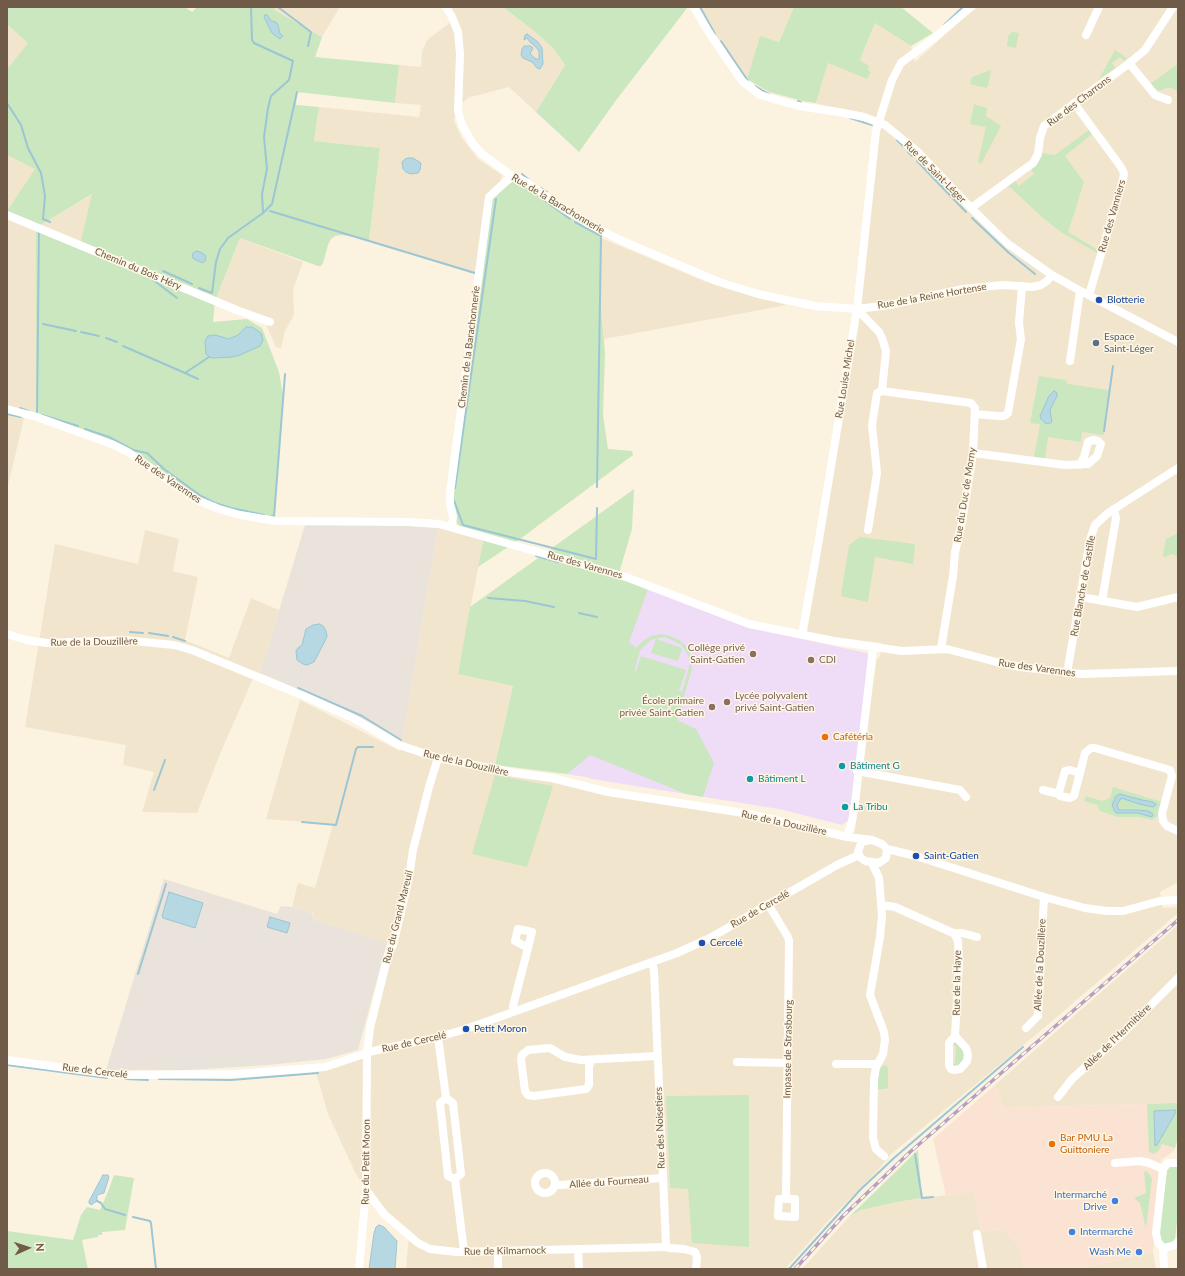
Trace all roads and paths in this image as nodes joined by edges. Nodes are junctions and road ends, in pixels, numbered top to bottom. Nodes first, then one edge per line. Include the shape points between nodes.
1 (446, 7) edge
2 (694, 7) edge
3 (971, 7) edge
4 (1099, 7) edge
5 (1173, 7) edge
6 (1086, 35) dead end
7 (1130, 63) junction
8 (1168, 100) dead end
9 (1074, 103) junction
10 (879, 122) junction
11 (512, 176) junction
12 (971, 208) junction
13 (7, 215) edge
14 (1052, 275) junction
15 (1022, 286) junction
16 (1080, 291) junction
17 (1088, 295) junction
18 (857, 309) junction
19 (270, 322) dead end
20 (1178, 342) edge
21 (1070, 361) dead end
22 (882, 391) junction
23 (7, 409) edge
24 (975, 414) junction
25 (973, 453) junction
26 (1080, 464) dead end
27 (1178, 468) edge
28 (1114, 509) junction
29 (452, 527) junction
30 (868, 530) dead end
31 (1081, 597) junction
32 (1178, 597) edge
33 (1102, 601) junction
34 (7, 634) edge
35 (802, 635) junction
36 (873, 648) junction
37 (941, 648) junction
38 (1178, 671) edge
39 (1067, 673) junction
40 (438, 758) junction
41 (858, 771) junction
42 (1080, 773) junction
43 (1043, 790) dead end
44 (1059, 794) junction
45 (966, 797) dead end
46 (1178, 831) edge
47 (847, 837) junction
48 (872, 840) junction
49 (859, 844) junction
50 (887, 849) junction
51 (903, 853) junction
52 (859, 856) junction
53 (884, 860) junction
54 (872, 863) junction
55 (879, 878) junction
56 (1044, 897) junction
57 (1178, 900) edge
58 (768, 904) junction
59 (882, 905) junction
60 (953, 933) junction
61 (978, 937) dead end
62 (528, 948) dead end
63 (652, 962) junction
64 (1178, 978) edge
65 (513, 1012) junction
66 (1026, 1028) dead end
67 (956, 1036) dead end
68 (438, 1037) junction
69 (367, 1054) junction
70 (657, 1056) junction
71 (7, 1060) edge
72 (592, 1060) junction
73 (737, 1062) dead end
74 (788, 1063) junction
75 (836, 1064) dead end
76 (877, 1064) junction
77 (1058, 1097) dead end
78 (446, 1098) junction
79 (884, 1156) dead end
80 (1178, 1161) edge
81 (1115, 1162) dead end
82 (1163, 1169) junction
83 (662, 1178) junction
84 (455, 1179) junction
85 (555, 1184) dead end
86 (366, 1190) junction
87 (786, 1199) dead end
88 (977, 1234) dead end
89 (1178, 1242) edge
90 (667, 1247) junction
91 (1163, 1248) junction
92 (578, 1250) junction
93 (498, 1251) junction
94 (464, 1252) junction
95 (360, 1269) edge
96 (498, 1269) edge
97 (579, 1269) edge
98 (696, 1269) edge
99 (984, 1269) edge
100 (1164, 1269) edge

1 - 11 street, Rue de la Barachonnerie via 458,32 458,112 462,125 482,154
2 - 10 street, Rue de Saint-Léger via 742,81 760,95 798,106 839,112
3 - 10 street, Rue Louise Michel via 901,63 892,80
4 - 6 street
5 - 7 street, Rue des Charrons via 1145,50
7 - 8 street via 1155,95
7 - 9 street, Rue des Charrons
9 - 12 street, Rue des Charrons via 1044,126 1038,154 1032,163
9 - 17 street, Rue des Vanniers via 1124,173
10 - 12 street, Rue de Saint-Léger via 917,151
10 - 18 street, Rue Louise Michel
11 - 18 street, Rue de la Barachonnerie via 526,182 589,224 620,240 719,282 758,294 815,306
11 - 29 street, Chemin de la Barachonnerie via 489,197 450,493
12 - 14 street, Rue de Saint-Léger via 1008,244
13 - 19 street, Chemin du Bois Héry
14 - 15 street, Rue de la Reine Hortense via 1040,286
14 - 16 street, Rue de Saint-Léger
15 - 18 street, Rue de la Reine Hortense via 963,289
15 - 24 street via 1019,323 1022,339 1008,412 1004,416
16 - 17 street, Rue de Saint-Léger
16 - 21 street
17 - 20 street, Rue de Saint-Léger
18 - 22 street via 879,332 886,351
18 - 35 street, Rue Louise Michel
22 - 24 street via 971,403 975,408
22 - 30 street via 877,393 872,425 877,473
23 - 29 street, Rue des Varennes via 114,444 198,500 229,512 276,521 409,522
24 - 25 street, Rue du Duc de Morny
25 - 26 street via 1065,465
25 - 37 street, Rue du Duc de Morny
27 - 28 street, Rue Blanche de Castille
28 - 31 street, Rue Blanche de Castille via 1097,521 1093,529
28 - 33 street, Rue Blanche de Castille via 1116,518
29 - 35 street, Rue des Varennes via 626,577 749,624
31 - 33 street
31 - 39 street, Rue Blanche de Castille
32 - 33 street via 1142,607
34 - 40 street, Rue de la Douzillère via 46,643 124,640 163,643 192,650 353,718 400,745
35 - 36 street, Rue des Varennes
36 - 37 street, Rue des Varennes via 902,651
36 - 41 street
37 - 39 street, Rue des Varennes via 1020,667
38 - 39 street, Rue des Varennes
40 - 47 street, Rue de la Douzillère via 514,774 552,778 608,792 750,814
40 - 69 street, Rue du Grand Mareuil via 413,850 393,945 388,954 370,1028
41 - 45 street via 960,790
41 - 47 street via 852,821
42 - 44 street via 1065,771
42 - 44 street via 1073,798
42 - 46 street via 1085,753 1091,748 1170,770 1172,779 1162,812 1163,821
43 - 44 street
47 - 48 street, Rue de la Douzillère
47 - 49 street, Rue de la Douzillère
48 - 49 street
48 - 50 street
49 - 52 street
50 - 51 street
50 - 53 street
51 - 53 street
51 - 56 street
52 - 54 street
52 - 58 street, Rue de Cercelé via 837,865
53 - 54 street
53 - 55 street
54 - 55 street
55 - 59 street
56 - 57 street via 1084,908 1107,911 1128,910 1160,901
56 - 66 street, Allée de la Douzillère via 1038,1016
58 - 63 street, Rue de Cercelé via 703,942
58 - 74 street, Impasse de Strasbourg via 789,941
59 - 60 street via 895,907
59 - 76 street via 881,932 870,993 884,1036 883,1054
60 - 61 street
60 - 67 street, Rue de la Haye via 957,938 959,962
62 - 65 street
63 - 65 street, Rue de Cercelé
63 - 70 street, Rue des Noisetiers
64 - 77 street, Allée de l'Hermitière via 1072,1079
65 - 68 street, Rue de Cercelé
68 - 69 street, Rue de Cercelé
68 - 78 street
69 - 71 street, Rue de Cercelé via 315,1069 205,1075 117,1074
69 - 86 street, Rue du Petit Moron
70 - 72 street
70 - 83 street, Rue des Noisetiers
72 - 72 street via 589,1085 586,1089 534,1096 528,1095 525,1091 521,1062 526,1051 550,1048 569,1058
73 - 74 street
74 - 87 street, Impasse de Strasbourg
75 - 76 street
76 - 79 street via 873,1090 873,1138 876,1149
78 - 84 street via 453,1103 461,1174
78 - 84 street via 440,1103 448,1176
80 - 82 street via 1168,1163
81 - 82 street via 1149,1163
82 - 91 street via 1156,1233
83 - 85 street, Allée du Fourneau
83 - 90 street, Rue des Noisetiers
84 - 94 street
86 - 94 street, Rue de Kilmarnock via 384,1214 422,1246
86 - 95 street, Rue du Petit Moron
88 - 99 street
89 - 91 street via 1174,1246
90 - 92 street, Rue de Kilmarnock
90 - 98 street via 695,1252
91 - 100 street
92 - 93 street, Rue de Kilmarnock
92 - 97 street
93 - 94 street, Rue de Kilmarnock
93 - 96 street

